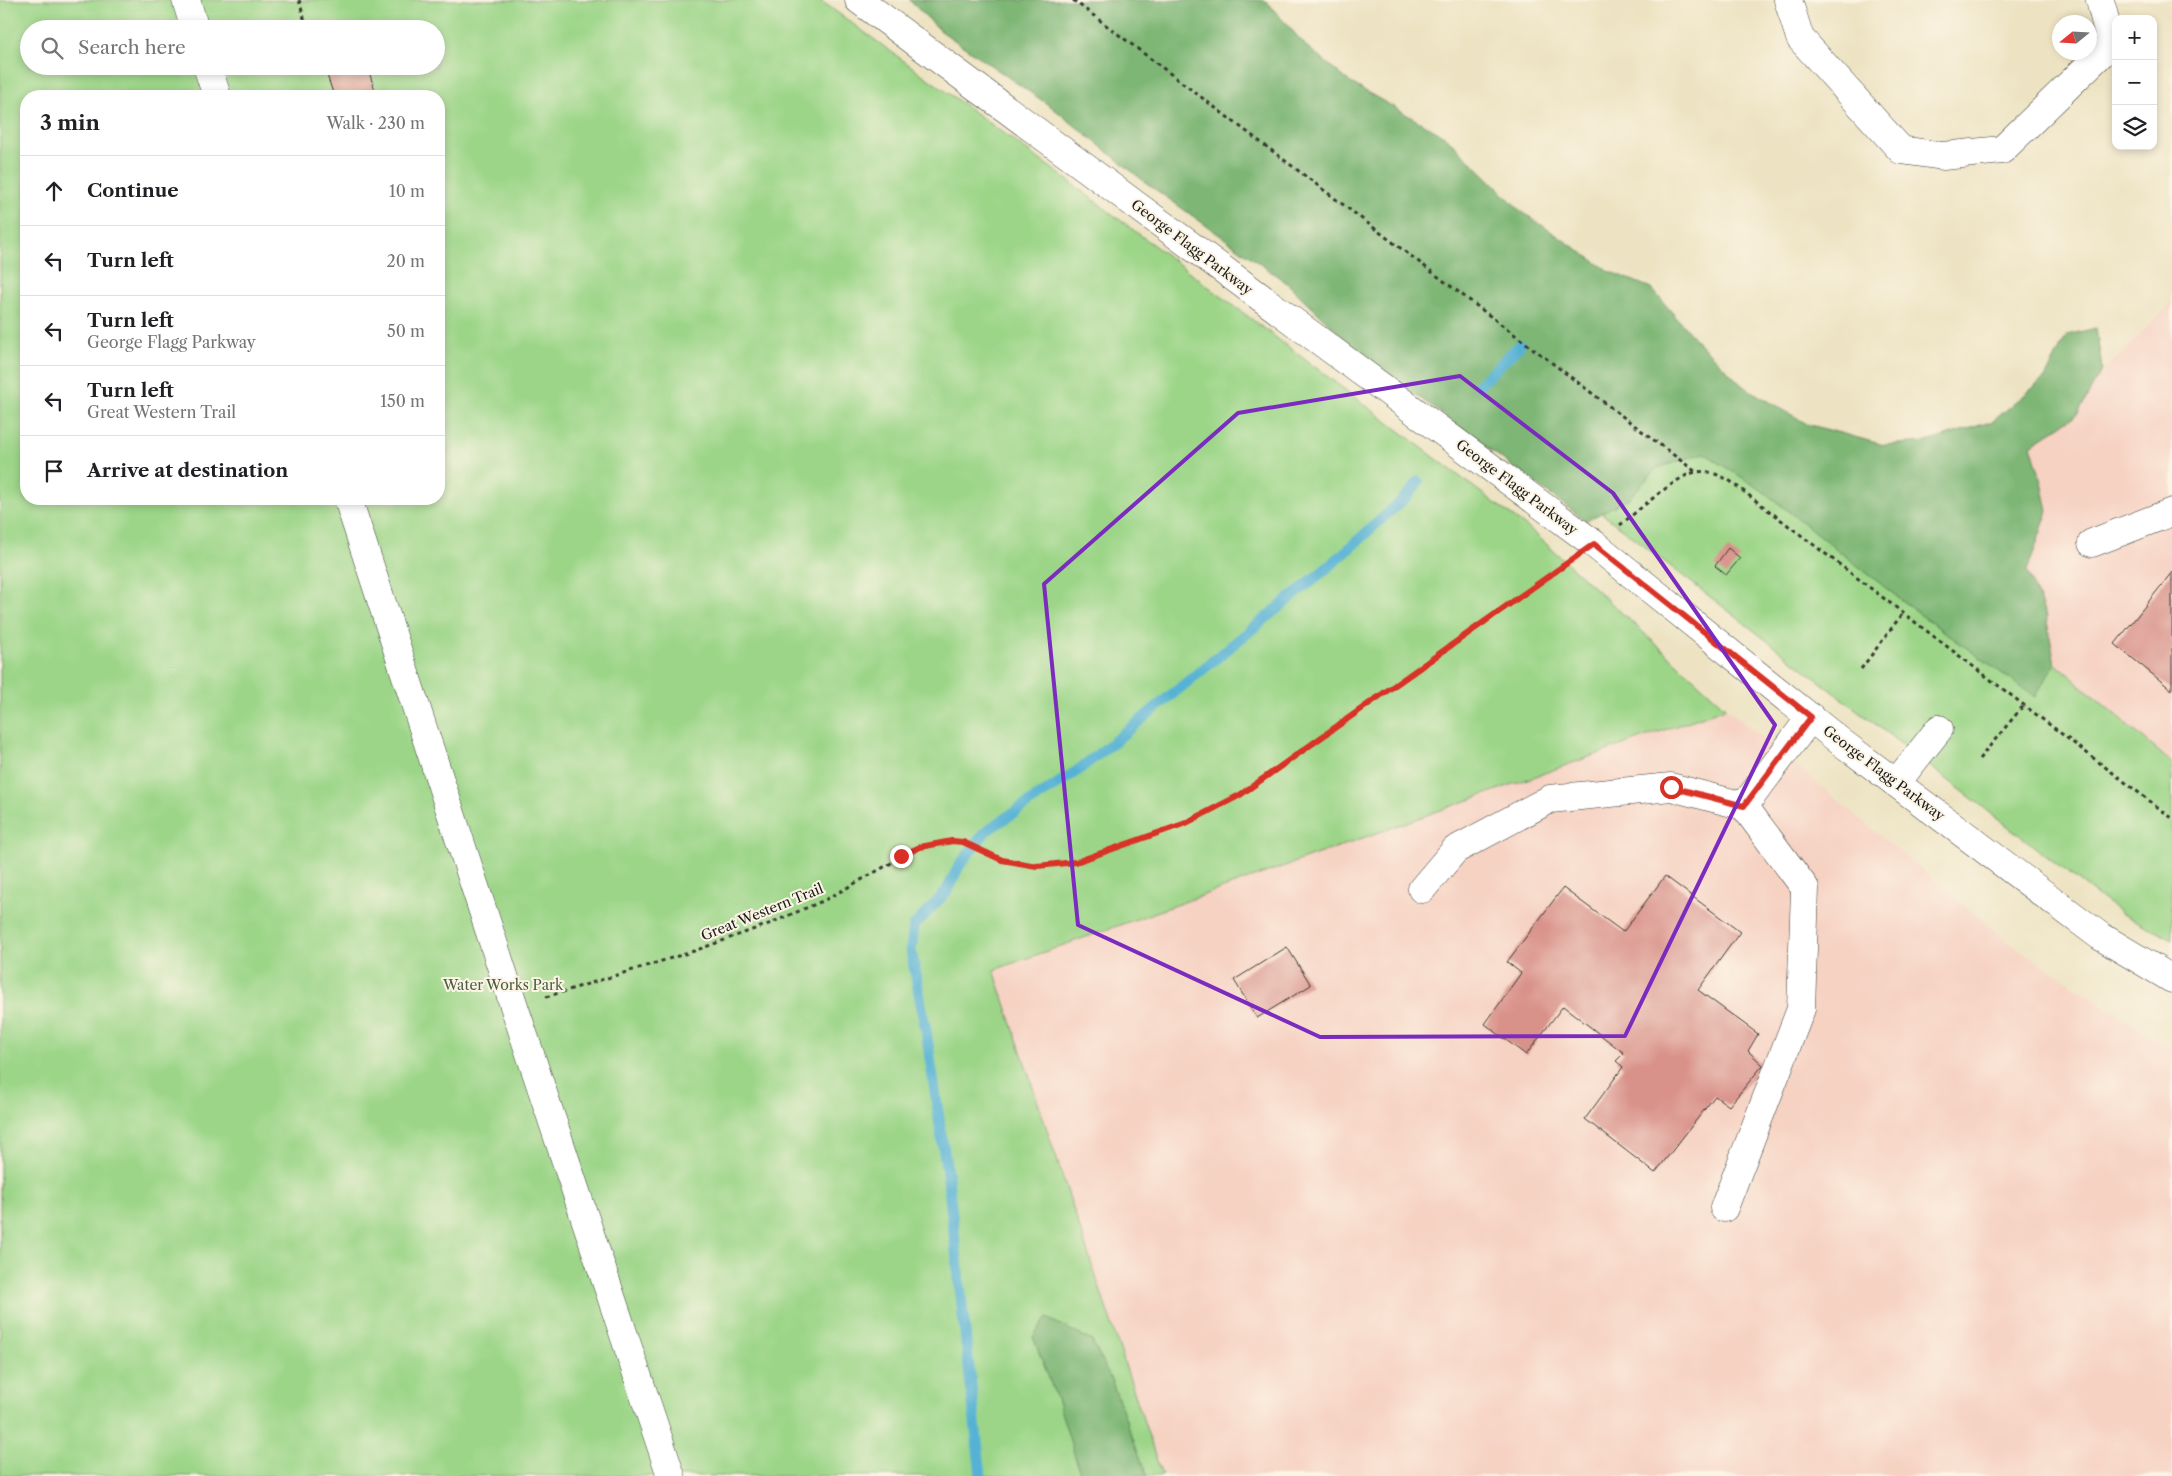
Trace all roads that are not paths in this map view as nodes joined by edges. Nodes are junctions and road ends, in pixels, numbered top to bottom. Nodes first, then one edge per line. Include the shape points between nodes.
1 (186, 0) edge
2 (859, 0) edge
3 (1788, 0) edge
4 (2100, 0) edge
5 (192, 20) edge
6 (210, 75) edge
7 (215, 90) edge
8 (350, 505) edge
9 (2172, 512) edge
10 (2092, 543) dead end
11 (1811, 717) junction
12 (1939, 730) dead end
13 (1896, 784) junction
14 (1744, 806) junction
15 (1422, 889) dead end
16 (2172, 979) edge
17 (1724, 1208) dead end
18 (671, 1476) edge

1 - 5 street
2 - 11 street, George Flagg Parkway via 1594,544
3 - 4 street via 1800,38 1901,150 1943,156 2002,150 2111,44
6 - 7 street
8 - 18 street
9 - 10 street
11 - 13 street, George Flagg Parkway
11 - 14 street
12 - 13 street
13 - 16 street, George Flagg Parkway via 2100,936
14 - 15 street via 1671,787 1550,799 1455,850
14 - 17 street via 1805,888 1801,1009

